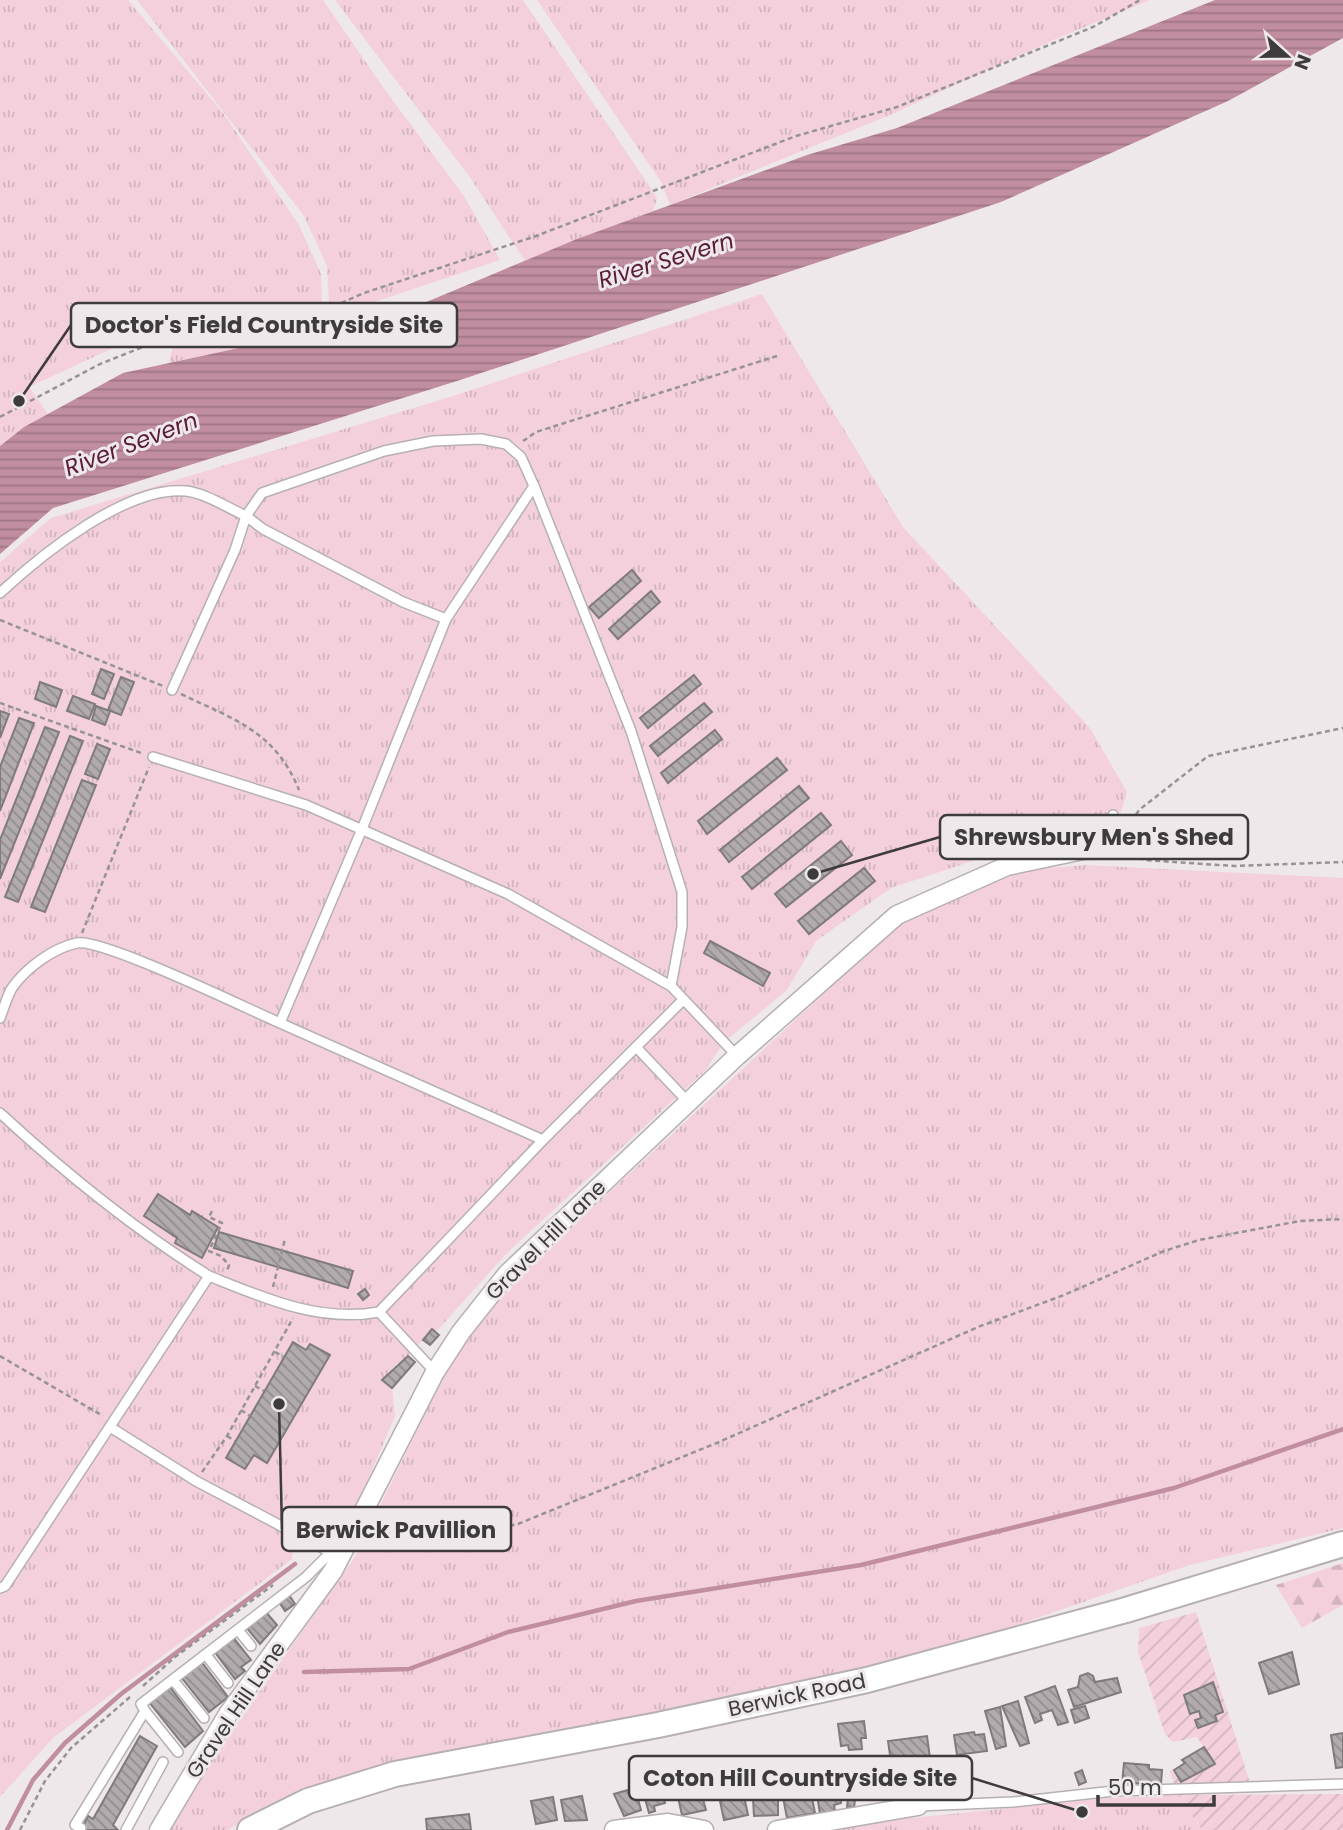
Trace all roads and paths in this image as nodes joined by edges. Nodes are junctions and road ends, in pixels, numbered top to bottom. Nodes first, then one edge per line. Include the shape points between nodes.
1 (1140, 0) edge
2 (777, 356) dead end
3 (0, 417) edge
4 (512, 450) junction
5 (534, 486) junction
6 (246, 516) junction
7 (0, 593) edge
8 (446, 619) junction
9 (172, 690) dead end
10 (0, 703) edge
11 (1343, 728) edge
12 (153, 757) junction
13 (1113, 815) dead end
14 (362, 829) junction
15 (1116, 847) junction
16 (1343, 862) edge
17 (78, 943) junction
18 (671, 986) junction
19 (682, 1001) junction
20 (0, 1018) edge
21 (280, 1023) junction
22 (636, 1047) junction
23 (737, 1056) junction
24 (688, 1102) junction
25 (0, 1113) edge
26 (543, 1140) junction
27 (212, 1211) dead end
28 (1343, 1219) edge
29 (285, 1239) dead end
30 (209, 1276) junction
31 (222, 1282) junction
32 (269, 1300) junction
33 (298, 1309) junction
34 (379, 1312) junction
35 (275, 1352) junction
36 (0, 1356) edge
37 (284, 1357) dead end
38 (435, 1372) junction
39 (255, 1386) junction
40 (264, 1391) dead end
41 (241, 1410) junction
42 (250, 1416) dead end
43 (112, 1425) junction
44 (226, 1436) junction
45 (235, 1441) dead end
46 (196, 1481) junction
47 (354, 1534) junction
48 (1343, 1544) edge
49 (336, 1555) junction
50 (0, 1588) edge
51 (238, 1630) junction
52 (250, 1646) dead end
53 (206, 1655) junction
54 (173, 1680) junction
55 (228, 1683) dead end
56 (145, 1711) junction
57 (204, 1718) dead end
58 (178, 1752) dead end
59 (163, 1762) dead end
60 (1343, 1784) edge
61 (918, 1806) joint
62 (81, 1828) edge
63 (126, 1830) edge
64 (159, 1830) edge
65 (250, 1830) edge
66 (614, 1830) edge
67 (704, 1830) edge
68 (777, 1830) edge

1 - 3 path via 1093,27 897,107 796,136 536,236 364,293 307,318 206,322 100,364
2 - 4 path via 536,432
4 - 5 lane via 521,457
4 - 6 lane via 506,444 481,439 433,441 384,451 262,493
5 - 8 lane
5 - 18 lane via 631,732 682,892 682,927
6 - 7 lane via 187,491 128,502 64,541
6 - 8 lane via 403,602
6 - 9 lane via 236,550
8 - 14 lane
10 - 12 path
11 - 15 path via 1208,756 1139,810
12 - 14 lane via 306,805
12 - 17 path
13 - 15 lane
14 - 18 lane via 508,894
14 - 21 lane
15 - 16 path via 1144,860 1234,866
15 - 23 street, Gravel Hill Lane via 1007,866 897,915
17 - 20 lane via 40,960 12,988
17 - 21 lane via 96,944
18 - 19 lane
19 - 22 lane
19 - 23 lane
21 - 26 lane
22 - 24 lane
22 - 26 lane
23 - 24 street, Gravel Hill Lane
24 - 38 street, Gravel Hill Lane via 507,1274
25 - 30 lane via 164,1249
26 - 34 lane
27 - 31 path via 209,1217 222,1223 209,1251 229,1265
28 - 47 path via 1290,1223 1164,1251 519,1524 439,1542
29 - 32 path
30 - 31 lane
30 - 43 lane
31 - 32 lane
32 - 33 lane
33 - 34 lane via 350,1317
33 - 35 path
34 - 38 lane
35 - 37 path
35 - 39 path
36 - 43 path
38 - 47 street, Gravel Hill Lane
39 - 40 path
39 - 41 path
41 - 42 path
41 - 44 path
43 - 46 lane
43 - 50 lane
44 - 45 path
44 - 46 path
46 - 49 lane
47 - 49 street, Gravel Hill Lane
48 - 65 main road, Berwick Road via 1147,1604 867,1680 395,1774 308,1801
49 - 51 lane
49 - 64 street, Gravel Hill Lane via 228,1714
51 - 52 lane
51 - 53 lane
53 - 54 lane
53 - 55 lane
54 - 56 lane via 141,1704
54 - 57 lane
56 - 58 lane
56 - 62 lane via 75,1825
59 - 63 lane
60 - 61 lane via 1114,1791
61 - 68 street
66 - 67 street via 668,1823

